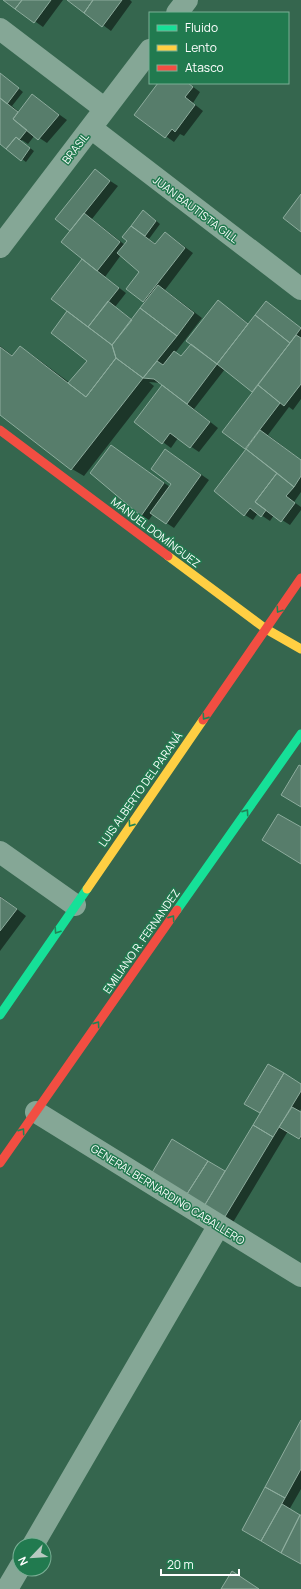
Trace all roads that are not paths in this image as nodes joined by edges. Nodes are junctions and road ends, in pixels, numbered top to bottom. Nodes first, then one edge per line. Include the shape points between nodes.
1 (187, 0) edge
2 (178, 12) edge
3 (0, 29) edge
4 (149, 51) edge
5 (105, 109) junction
6 (91, 128) junction
7 (0, 247) edge
8 (301, 289) edge
9 (0, 430) edge
10 (301, 578) edge
11 (266, 629) junction
12 (301, 649) edge
13 (301, 734) edge
14 (0, 852) edge
15 (75, 905) junction
16 (0, 1015) edge
17 (36, 1112) junction
18 (0, 1163) edge
19 (219, 1225) junction
20 (301, 1276) edge
21 (38, 1537) edge
22 (14, 1577) edge
23 (7, 1589) edge

1 - 2 street
3 - 5 street
4 - 5 street, BRASIL
5 - 6 street, BRASIL
6 - 7 street, BRASIL
6 - 8 street, JUAN BAUTISTA GILL
9 - 11 main road, MANUEL DOMÍNGUEZ
10 -> 11 main road, LUIS ALBERTO DEL PARANÁ
11 - 12 main road, MANUEL DOMÍNGUEZ
11 -> 15 main road, LUIS ALBERTO DEL PARANÁ
17 -> 13 main road, EMILIANO R. FERNANDEZ
14 - 15 street
15 -> 16 main road, LUIS ALBERTO DEL PARANÁ
18 -> 17 main road, EMILIANO R. FERNANDEZ
17 - 19 street, GENERAL BERNARDINO CABALLERO
19 - 20 street, GENERAL BERNARDINO CABALLERO
19 - 21 street
22 - 23 street

